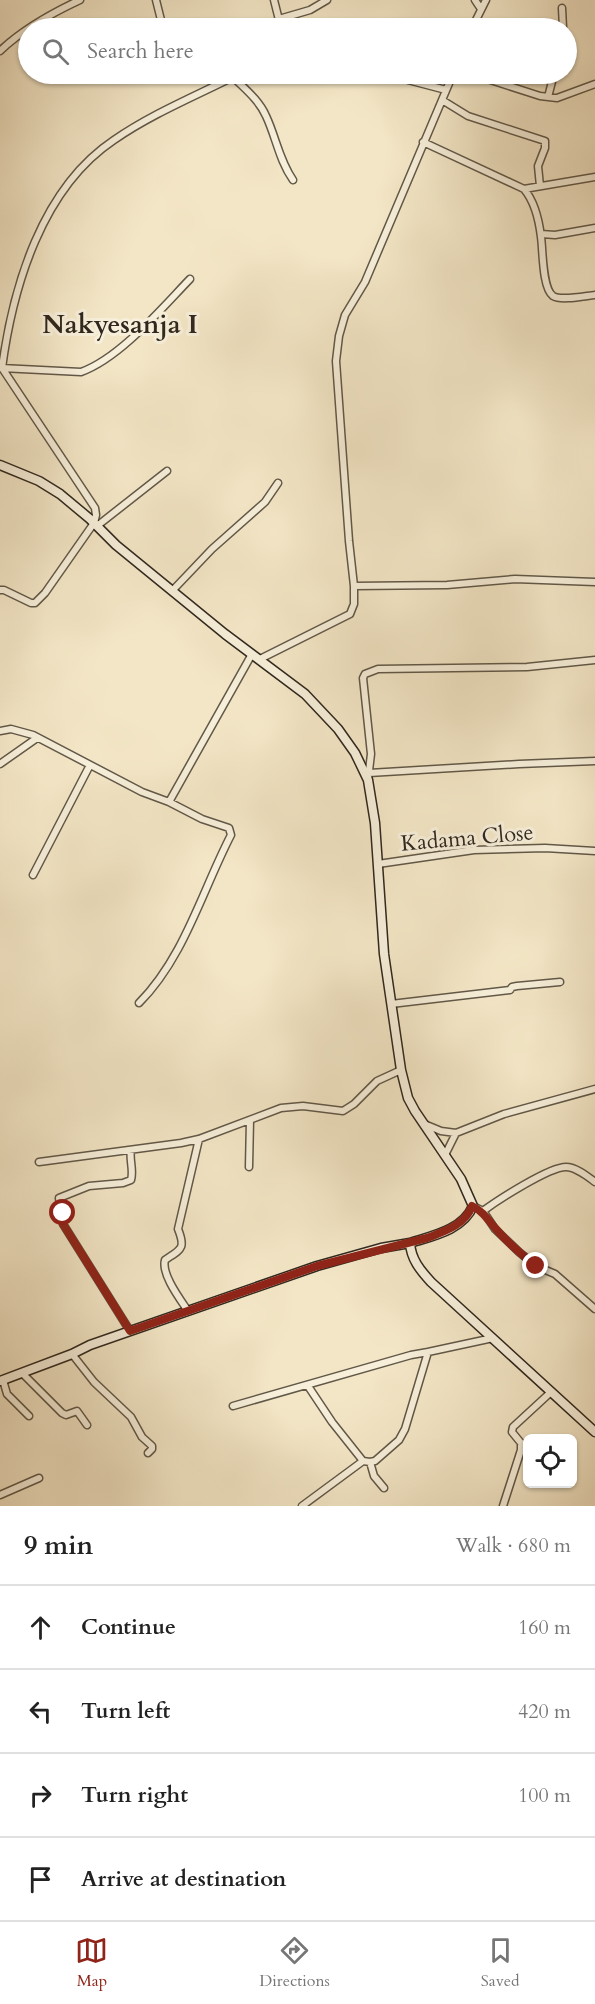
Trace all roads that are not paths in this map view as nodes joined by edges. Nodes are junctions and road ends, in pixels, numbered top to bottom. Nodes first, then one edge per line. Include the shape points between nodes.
1 (80, 0) edge
2 (156, 0) edge
3 (274, 0) edge
4 (327, 0) edge
5 (475, 0) edge
6 (486, 0) edge
7 (70, 2) edge
8 (562, 8) dead end
9 (482, 9) junction
10 (45, 18) edge
11 (160, 18) edge
12 (279, 18) edge
13 (282, 18) edge
14 (477, 18) edge
15 (562, 18) edge
16 (18, 37) edge
17 (0, 51) edge
18 (218, 84) edge
19 (244, 84) edge
20 (423, 84) edge
21 (449, 84) edge
22 (505, 84) edge
23 (551, 84) edge
24 (595, 84) edge
25 (446, 90) junction
26 (548, 97) junction
27 (442, 100) junction
28 (423, 142) junction
29 (595, 177) edge
30 (293, 180) dead end
31 (540, 186) junction
32 (524, 189) junction
33 (595, 228) edge
34 (541, 234) junction
35 (190, 279) dead end
36 (595, 295) edge
37 (1, 368) edge
38 (0, 465) edge
39 (167, 471) dead end
40 (278, 483) dead end
41 (96, 525) junction
42 (595, 582) edge
43 (354, 586) junction
44 (0, 590) edge
45 (172, 591) junction
46 (256, 657) junction
47 (595, 660) edge
48 (2, 730) edge
49 (38, 738) junction
50 (595, 761) edge
51 (0, 764) edge
52 (90, 765) junction
53 (369, 777) junction
54 (169, 802) junction
55 (595, 851) edge
56 (378, 864) junction
57 (33, 874) dead end
58 (560, 982) dead end
59 (139, 1003) dead end
60 (391, 1004) junction
61 (401, 1070) junction
62 (595, 1089) edge
63 (250, 1120) junction
64 (421, 1123) junction
65 (456, 1133) junction
66 (199, 1139) junction
67 (131, 1150) junction
68 (444, 1155) junction
69 (39, 1162) dead end
70 (249, 1167) dead end
71 (595, 1182) edge
72 (472, 1206) junction
73 (483, 1211) junction
74 (410, 1243) junction
75 (595, 1309) edge
76 (188, 1311) junction
77 (130, 1331) junction
78 (493, 1338) junction
79 (428, 1352) junction
80 (72, 1354) junction
81 (22, 1373) junction
82 (1, 1381) edge
83 (308, 1386) junction
84 (551, 1392) junction
85 (233, 1406) dead end
86 (29, 1416) dead end
87 (87, 1425) dead end
88 (595, 1432) edge
89 (148, 1453) dead end
90 (366, 1461) junction
91 (39, 1478) dead end
92 (384, 1488) dead end
93 (0, 1495) edge
94 (302, 1506) edge
95 (503, 1506) edge

1 - 7 street
2 - 11 street
3 - 12 street
4 - 13 street
5 - 9 street
6 - 9 street
7 - 10 street
8 - 15 street
9 - 14 street
16 - 17 street
18 - 37 street via 112,140 74,175 32,247
19 - 30 street via 267,116
20 - 25 street
21 - 25 street
22 - 26 street
23 - 26 street
24 - 26 street via 566,96
25 - 27 street
27 - 28 street
27 - 31 street via 468,116 545,141 538,166
28 - 32 street
28 - 43 street via 339,336 336,361
29 - 31 street
31 - 32 street
32 - 34 street via 533,202
33 - 34 street
34 - 36 street via 545,281 550,292 557,297
35 - 37 street via 152,318 93,368 81,372
37 - 41 street via 95,508
38 - 41 street via 60,494
39 - 41 street
40 - 45 street via 265,502
41 - 44 street via 35,603
41 - 45 street
42 - 43 street via 515,579 447,585
43 - 46 street via 350,614
45 - 46 street
46 - 53 street via 305,694 338,729
46 - 54 street
47 - 53 street via 527,667 378,669 365,674
48 - 49 street via 22,731
49 - 51 street
49 - 52 street
50 - 53 street
52 - 54 street
52 - 57 street
53 - 56 street
54 - 59 street via 229,828 231,835 180,943 164,972
55 - 56 street, Kadama Close via 474,850
56 - 60 street
58 - 60 street
60 - 61 street
61 - 63 street via 377,1081 343,1111 303,1106 281,1108
61 - 64 street via 408,1098
62 - 65 street via 504,1114
63 - 66 street
63 - 70 street
64 - 65 street
64 - 68 street
65 - 68 street
66 - 67 street
66 - 76 street via 178,1229 182,1238 180,1251 165,1260 164,1265
67 - 69 street
67 - 77 street via 131,1180 89,1186 59,1198 63,1224
68 - 72 street via 461,1179
71 - 73 street via 573,1169 557,1169
72 - 73 street
72 - 74 street via 463,1221
73 - 75 street via 519,1252 536,1266 555,1274
74 - 76 street via 317,1266
74 - 78 street via 423,1274
76 - 77 street
77 - 80 street
78 - 79 street
78 - 84 street
79 - 83 street
79 - 90 street via 399,1440 375,1461
80 - 81 street
80 - 89 street via 94,1382 131,1417 152,1446
81 - 82 street
81 - 87 street via 62,1413 77,1412
82 - 86 street via 7,1394
83 - 85 street
83 - 90 street via 332,1422
84 - 88 street
84 - 95 street via 513,1427 521,1447
90 - 92 street
90 - 94 street
91 - 93 street

